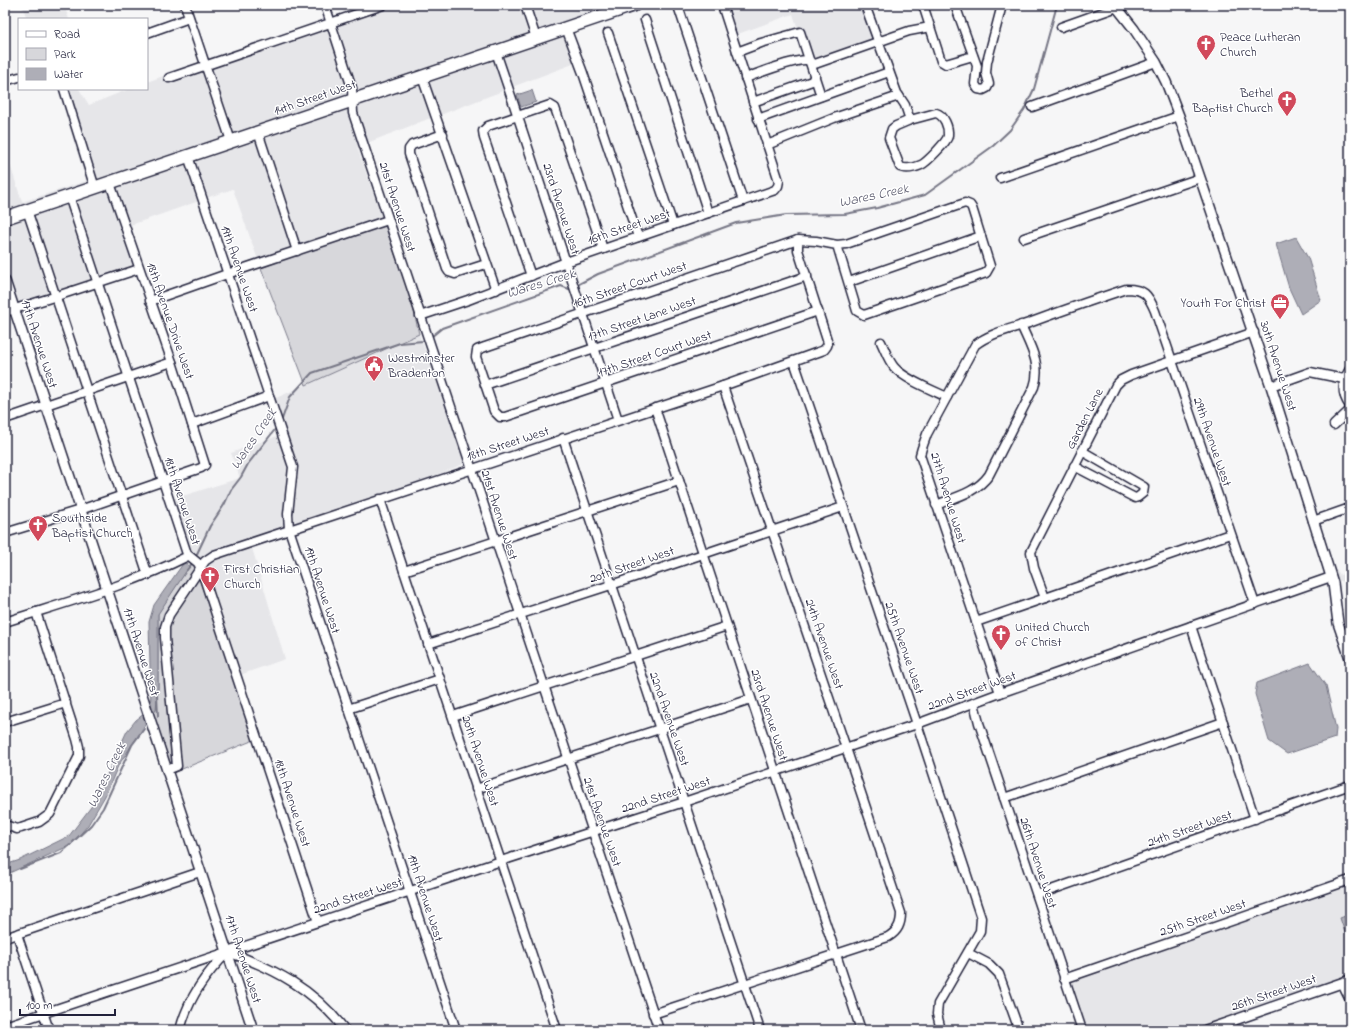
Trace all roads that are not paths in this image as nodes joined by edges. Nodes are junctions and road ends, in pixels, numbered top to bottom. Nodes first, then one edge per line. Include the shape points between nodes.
1 (185, 5) edge
2 (326, 5) edge
3 (383, 5) edge
4 (525, 5) edge
5 (634, 5) edge
6 (722, 5) edge
7 (865, 5) edge
8 (923, 5) edge
9 (956, 5) edge
10 (1002, 5) edge
11 (1118, 6) edge
12 (679, 9) dead end
13 (189, 18) junction
14 (645, 20) dead end
15 (331, 22) junction
16 (930, 27) junction
17 (1061, 27) dead end
18 (566, 28) junction
19 (148, 33) edge
20 (608, 33) dead end
21 (536, 38) junction
22 (878, 41) junction
23 (496, 52) junction
24 (737, 52) junction
25 (973, 56) junction
26 (1156, 62) junction
27 (811, 63) junction
28 (206, 65) junction
29 (976, 66) junction
30 (986, 66) junction
31 (889, 72) junction
32 (815, 75) junction
33 (18, 77) edge
34 (422, 77) junction
35 (169, 78) dead end
36 (745, 78) junction
37 (5, 81) edge
38 (64, 90) edge
39 (821, 96) junction
40 (899, 96) junction
41 (353, 100) junction
42 (753, 102) junction
43 (1032, 107) dead end
44 (518, 116) junction
45 (1179, 116) junction
46 (758, 119) junction
47 (910, 120) junction
48 (258, 132) junction
49 (442, 134) junction
50 (230, 142) junction
51 (767, 145) junction
52 (188, 156) junction
53 (1000, 178) dead end
54 (1200, 178) junction
55 (110, 183) junction
56 (95, 188) junction
57 (69, 196) junction
58 (743, 201) junction
59 (27, 210) junction
60 (708, 213) junction
61 (5, 218) edge
62 (388, 220) junction
63 (673, 225) junction
64 (981, 236) junction
65 (638, 237) junction
66 (1024, 238) dead end
67 (798, 240) junction
68 (837, 245) junction
69 (603, 249) junction
70 (298, 251) junction
71 (566, 262) junction
72 (486, 264) junction
73 (139, 269) junction
74 (228, 274) junction
75 (531, 276) junction
76 (807, 276) junction
77 (5, 281) edge
78 (849, 282) junction
79 (98, 283) junction
80 (496, 290) junction
81 (1142, 292) joint
82 (57, 296) junction
83 (150, 301) junction
84 (14, 309) junction
85 (818, 311) junction
86 (5, 312) edge
87 (583, 313) junction
88 (420, 316) junction
89 (1021, 325) junction
90 (1254, 332) junction
91 (881, 342) dead end
92 (595, 348) junction
93 (794, 361) junction
94 (1172, 361) junction
95 (172, 362) junction
96 (1350, 369) edge
97 (129, 377) junction
98 (1344, 379) junction
99 (606, 383) junction
100 (485, 385) junction
101 (723, 386) junction
102 (1271, 386) junction
103 (88, 391) junction
104 (269, 396) junction
105 (947, 398) junction
106 (46, 406) junction
107 (654, 408) junction
108 (1350, 408) edge
109 (5, 420) edge
110 (618, 420) junction
111 (192, 424) junction
112 (1334, 425) dead end
113 (563, 438) junction
114 (1082, 451) junction
115 (1074, 466) junction
116 (471, 469) junction
117 (163, 481) junction
118 (679, 481) junction
119 (122, 495) junction
120 (380, 499) junction
121 (936, 505) junction
122 (844, 507) junction
123 (1350, 508) edge
124 (80, 510) junction
125 (587, 511) junction
126 (1313, 521) junction
127 (289, 529) junction
128 (773, 530) junction
129 (5, 533) edge
130 (1230, 534) junction
131 (495, 541) junction
132 (702, 554) junction
133 (192, 558) junction
134 (201, 569) junction
135 (404, 571) junction
136 (148, 575) junction
137 (1331, 577) junction
138 (611, 585) junction
139 (106, 589) junction
140 (1045, 598) junction
141 (1255, 604) junction
142 (36, 612) junction
143 (520, 614) junction
144 (5, 622) edge
145 (976, 622) junction
146 (727, 626) junction
147 (1191, 626) junction
148 (428, 644) junction
149 (635, 656) junction
150 (1350, 658) edge
151 (440, 679) junction
152 (545, 686) junction
153 (1000, 693) junction
154 (751, 699) junction
155 (66, 703) junction
156 (974, 703) junction
157 (348, 709) junction
158 (453, 716) junction
159 (5, 722) edge
160 (1223, 722) junction
161 (917, 724) junction
162 (659, 729) junction
163 (846, 748) junction
164 (568, 759) junction
165 (167, 770) junction
166 (775, 772) junction
167 (1350, 785) edge
168 (476, 788) junction
169 (1004, 798) junction
170 (684, 802) junction
171 (1255, 819) junction
172 (5, 825) edge
173 (593, 832) junction
174 (501, 861) junction
175 (200, 872) junction
176 (1350, 880) edge
177 (410, 891) junction
178 (1037, 895) junction
179 (318, 922) junction
180 (17, 934) junction
181 (5, 938) edge
182 (228, 952) junction
183 (968, 953) junction
184 (836, 954) junction
185 (1064, 979) junction
186 (1346, 981) edge
187 (745, 984) junction
188 (1350, 998) edge
189 (44, 1014) junction
190 (653, 1014) junction
191 (5, 1026) edge
192 (1226, 1027) edge
193 (49, 1030) edge
194 (180, 1030) edge
195 (253, 1030) edge
196 (345, 1030) edge
197 (456, 1030) edge
198 (557, 1030) edge
199 (659, 1030) edge
200 (760, 1030) edge
201 (861, 1030) edge
202 (941, 1030) edge
203 (1019, 1030) edge
204 (1082, 1030) edge
205 (1206, 1030) edge

1 - 13 street
2 - 15 street, 21st Avenue West
3 - 15 street
4 - 21 street
5 - 18 main road, 14th Street West
6 - 24 street
7 - 22 street
8 - 16 street
9 - 25 street
10 - 30 street
11 - 17 street
11 - 26 street, 30th Avenue West
12 - 58 street
13 - 19 street
13 - 28 street
14 - 60 street
15 - 28 street
15 - 41 street, 21st Avenue West via 352,88
16 - 22 street
16 - 25 street via 941,61 949,63
18 - 21 main road, 14th Street West
18 - 65 street
20 - 63 street
21 - 23 main road, 14th Street West
22 - 27 street
22 - 31 street
23 - 34 main road, 14th Street West
23 - 44 street, 23rd Avenue West
24 - 27 street via 800,32
24 - 36 street
25 - 29 street
26 - 43 street
26 - 45 street, 30th Avenue West
27 - 32 street
27 - 36 street via 805,59
28 - 35 street
28 - 50 street
29 - 30 street
29 - 30 street via 975,84 978,89 983,90 989,84
31 - 39 street
31 - 40 street
32 - 39 street
32 - 42 street via 812,81
33 - 37 street
34 - 41 main road, 14th Street West
34 - 49 street
36 - 42 street
38 - 56 street
39 - 46 street
40 - 47 street
40 - 51 street
41 - 48 main road, 14th Street West
41 - 62 street, 21st Avenue West via 353,113
42 - 46 street
44 - 69 street via 550,105 556,110
44 - 71 street, 23rd Avenue West
44 - 75 street via 483,130
45 - 53 street
45 - 54 street, 30th Avenue West
46 - 51 street
47 - 47 street via 893,127 889,136 898,164 906,169 923,165 945,142 948,135 946,122 939,114
48 - 50 main road, 14th Street West
48 - 70 street
49 - 72 street
49 - 72 street via 412,145 409,154 447,269 452,274 460,273
50 - 52 main road, 14th Street West
51 - 58 street, 16th Street West via 779,181 777,188
52 - 55 main road, 14th Street West
52 - 74 street, 19th Avenue West
54 - 66 street
54 - 90 street, 30th Avenue West
55 - 56 main road, 14th Street West
55 - 73 street, 18th Avenue Drive West
56 - 57 main road, 14th Street West
57 - 59 main road, 14th Street West
57 - 79 street, 18th Avenue West
58 - 60 street, 16th Street West
59 - 61 main road, 14th Street West
59 - 82 street
60 - 63 street, 16th Street West
62 - 70 street
62 - 88 street, 21st Avenue West
63 - 65 street, 16th Street West
64 - 68 street via 972,208 965,203 854,242
64 - 78 street
64 - 78 street via 990,266 986,273 866,315 857,311
65 - 69 street, 16th Street West
67 - 68 street
67 - 76 street via 798,250
67 - 87 street, 16th Street Court West
68 - 78 street
69 - 71 street, 16th Street West
70 - 74 street
71 - 75 street, 16th Street West
71 - 87 street, 23rd Avenue West
72 - 80 street
73 - 79 street
73 - 83 street, 18th Avenue Drive West
74 - 83 street
74 - 104 street, 19th Avenue West
75 - 80 street, 16th Street West
76 - 85 street
76 - 92 street, 17th Street Lane West
77 - 84 street, 17th Avenue West
79 - 82 street
79 - 97 street, 18th Avenue West
80 - 88 street, 16th Street West
81 - 89 street, 27th Avenue West via 1126,289
81 - 94 street, 29th Avenue West via 1150,300
82 - 84 street
82 - 103 street
83 - 95 street, 18th Avenue Drive West
84 - 86 street
84 - 106 street, 17th Avenue West
85 - 93 street, 18th Street West via 827,346 824,350
85 - 99 street, 17th Street Court West
87 - 92 street, 23rd Avenue West
87 - 100 street, 16th Street Court West via 477,350 476,357
88 - 116 street, 21st Avenue West
89 - 105 street, 27th Avenue West via 990,336 975,345
89 - 121 street via 1038,369 1034,387 983,484
90 - 94 street, Garden Lane
90 - 102 street, 30th Avenue West
91 - 105 street via 897,371
92 - 99 street, 23rd Avenue West
92 - 100 street, 17th Street Lane West
93 - 101 street, 18th Street West
93 - 122 street, 25th Avenue West
94 - 114 street, Garden Lane via 1131,375 1116,385
94 - 130 street, 29th Avenue West
95 - 97 street
95 - 111 street, 18th Avenue Drive West
96 - 98 street
97 - 103 street
97 - 117 street, 18th Avenue West
98 - 102 street via 1310,372
98 - 108 street via 1344,396
99 - 100 street, 17th Street Court West via 505,417 500,417 494,411
99 - 110 street, 23rd Avenue West
101 - 107 street, 18th Street West
101 - 128 street, 24th Avenue West
102 - 126 street, 30th Avenue West
103 - 106 street
103 - 119 street
104 - 111 street
104 - 127 street, 19th Avenue West via 293,467
105 - 121 street, 27th Avenue West via 923,442 920,455
106 - 109 street
106 - 124 street, 17th Avenue West
107 - 110 street, 18th Street West
107 - 118 street, 23rd Avenue West
108 - 112 street
110 - 113 street, 18th Street West
111 - 117 street, 18th Avenue Drive West via 205,465
113 - 116 street, 18th Street West
113 - 125 street, 22nd Avenue West
114 - 115 street, Garden Lane
114 - 115 street via 1144,487 1143,493 1135,498
115 - 140 street, Garden Lane via 1031,552
116 - 120 street, 18th Street West
116 - 131 street, 21st Avenue West
117 - 119 street
117 - 133 street, 18th Avenue West
118 - 125 street
118 - 132 street, 23rd Avenue West
119 - 124 street
119 - 136 street
120 - 127 street, 18th Street West
120 - 135 street, 20th Avenue West
121 - 145 street, 27th Avenue West
122 - 128 street, 20th Street West
122 - 161 street, 25th Avenue West
123 - 126 street
124 - 129 street
124 - 139 street, 17th Avenue West
125 - 131 street
125 - 138 street, 22nd Avenue West
126 - 137 street, 30th Avenue West
127 - 134 street, 18th Street West via 214,555
127 - 157 street, 19th Avenue West
128 - 132 street, 20th Street West
128 - 163 street, 24th Avenue West
130 - 140 street
130 - 141 street, 29th Avenue West
131 - 135 street
131 - 143 street, 21st Avenue West
132 - 138 street, 20th Street West
132 - 146 street, 23rd Avenue West
133 - 134 street, 18th Avenue West
133 - 136 street
134 - 165 street via 172,609 165,627 177,766
134 - 179 street, 18th Avenue West
135 - 148 street, 20th Avenue West
136 - 139 street
137 - 141 street, 22nd Street West
137 - 150 street, 30th Avenue West via 1338,623
138 - 143 street, 20th Street West
138 - 149 street, 22nd Avenue West
139 - 142 street
139 - 165 street, 17th Avenue West
140 - 145 street
141 - 147 street, 22nd Street West
142 - 144 street
142 - 155 street
143 - 148 street, 20th Street West
143 - 152 street, 21st Avenue West
145 - 153 street, 27th Avenue West
146 - 149 street
146 - 154 street, 23rd Avenue West
147 - 153 street, 22nd Street West
147 - 160 street
148 - 151 street, 20th Avenue West
149 - 152 street
149 - 162 street, 22nd Avenue West
151 - 157 street
151 - 158 street, 20th Avenue West
152 - 158 street
152 - 164 street, 21st Avenue West
153 - 156 street, 22nd Street West
154 - 162 street
154 - 166 street, 23rd Avenue West
155 - 159 street
155 - 172 street via 79,747 79,756 47,816 39,822 17,829
156 - 161 street, 22nd Street West
156 - 169 street, 26th Avenue West
157 - 177 street, 19th Avenue West
158 - 168 street, 20th Avenue West
160 - 169 street
160 - 171 street
161 - 163 street, 22nd Street West
161 - 183 street, 25th Avenue West via 981,918 980,931
162 - 164 street
162 - 170 street, 22nd Avenue West
163 - 166 street, 22nd Street West
163 - 184 street, 24th Avenue West via 901,919 893,934
164 - 168 street
164 - 173 street, 21st Avenue West
165 - 175 street, 17th Avenue West
166 - 170 street, 22nd Street West
166 - 184 street, 23rd Avenue West
167 - 171 street, 24th Street West
168 - 174 street, 20th Avenue West
169 - 178 street, 26th Avenue West
170 - 173 street, 22nd Street West
170 - 187 street, 22nd Avenue West
171 - 178 street, 24th Street West
173 - 174 street, 22nd Street West
173 - 190 street, 21st Avenue West
174 - 177 street, 22nd Street West
174 - 198 street, 20th Avenue West
175 - 180 street
175 - 182 street, 17th Avenue West
176 - 185 street, 25th Street West
177 - 179 street, 22nd Street West
177 - 197 street, 19th Avenue West
178 - 185 street, 26th Avenue West
179 - 182 street, 22nd Street West
180 - 181 street
180 - 189 street
182 - 189 street, 22nd Street West
182 - 194 street via 201,982
182 - 195 street, 17th Avenue West
182 - 196 street via 268,968 296,984 322,1003
183 - 202 street, 25th Avenue West via 938,1004 937,1014
183 - 203 street via 988,964 999,974
184 - 187 street
184 - 201 street, 23rd Avenue West
185 - 204 street, 26th Avenue West
186 - 188 street
186 - 192 street, 26th Street West
187 - 190 street
187 - 200 street, 22nd Avenue West
189 - 191 street, 22nd Street West
189 - 193 street
190 - 199 street, 21st Avenue West
192 - 205 street, 26th Street West

